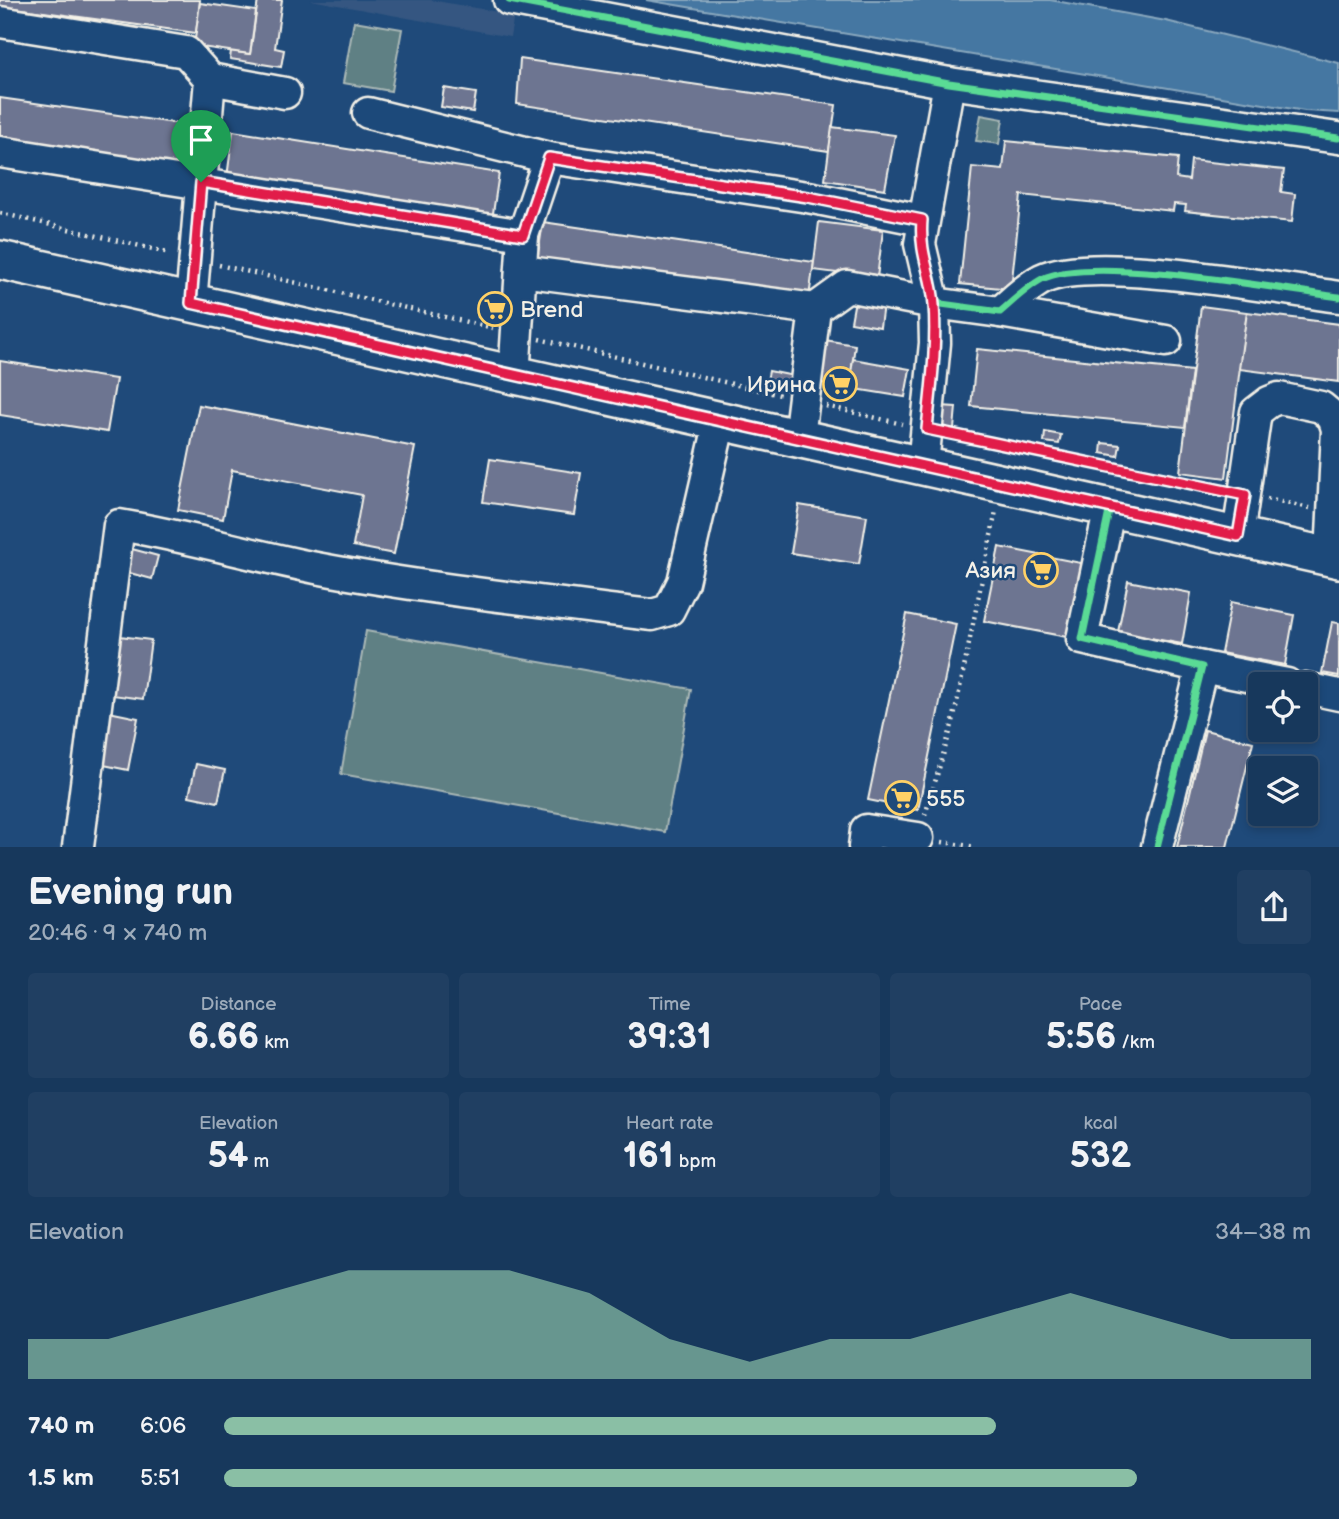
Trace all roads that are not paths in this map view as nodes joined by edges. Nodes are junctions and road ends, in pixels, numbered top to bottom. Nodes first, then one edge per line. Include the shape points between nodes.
1 (509, 0) edge
2 (0, 22) edge
3 (210, 79) junction
4 (949, 83) junction
5 (285, 93) dead end
6 (368, 113) dead end
7 (1338, 138) edge
8 (0, 152) edge
9 (549, 158) junction
10 (201, 182) junction
11 (922, 220) junction
12 (523, 235) junction
13 (0, 260) edge
14 (521, 271) junction
15 (1339, 297) edge
16 (191, 303) junction
17 (934, 303) junction
18 (816, 309) junction
19 (1000, 312) junction
20 (1166, 341) dead end
21 (514, 377) junction
22 (720, 421) junction
23 (799, 437) junction
24 (923, 465) junction
25 (1110, 507) junction
26 (1238, 536) junction
27 (1335, 558) edge
28 (1202, 667) junction
29 (1248, 676) edge
30 (1318, 691) edge
31 (1339, 695) edge
32 (918, 838) road end
33 (78, 847) edge
34 (864, 847) edge
35 (1157, 847) edge

1 - 4 street
2 - 3 street via 186,51
3 - 5 street
3 - 10 street
4 - 7 street
4 - 11 street
6 - 9 street
8 - 10 street
9 - 11 street via 808,197
9 - 12 street
10 - 12 street
10 - 16 street
11 - 17 street via 920,244
12 - 14 street
13 - 16 main road
14 - 18 street
14 - 21 street
15 - 19 street via 1134,271 1080,270 1043,278
16 - 21 main road
17 - 18 street via 846,286
17 - 19 street
17 - 24 street
18 - 23 street
19 - 20 street
21 - 22 main road
22 - 23 main road
22 - 33 street via 683,582 669,610 652,615 459,592 340,572 119,525
23 - 24 main road
24 - 25 main road
25 - 26 main road
25 - 28 street via 1082,639
26 - 27 main road
26 - 27 street via 1256,412 1279,398 1321,407 1333,417 1337,429
28 - 29 street
28 - 35 street
30 - 31 street
32 - 34 street via 866,830

